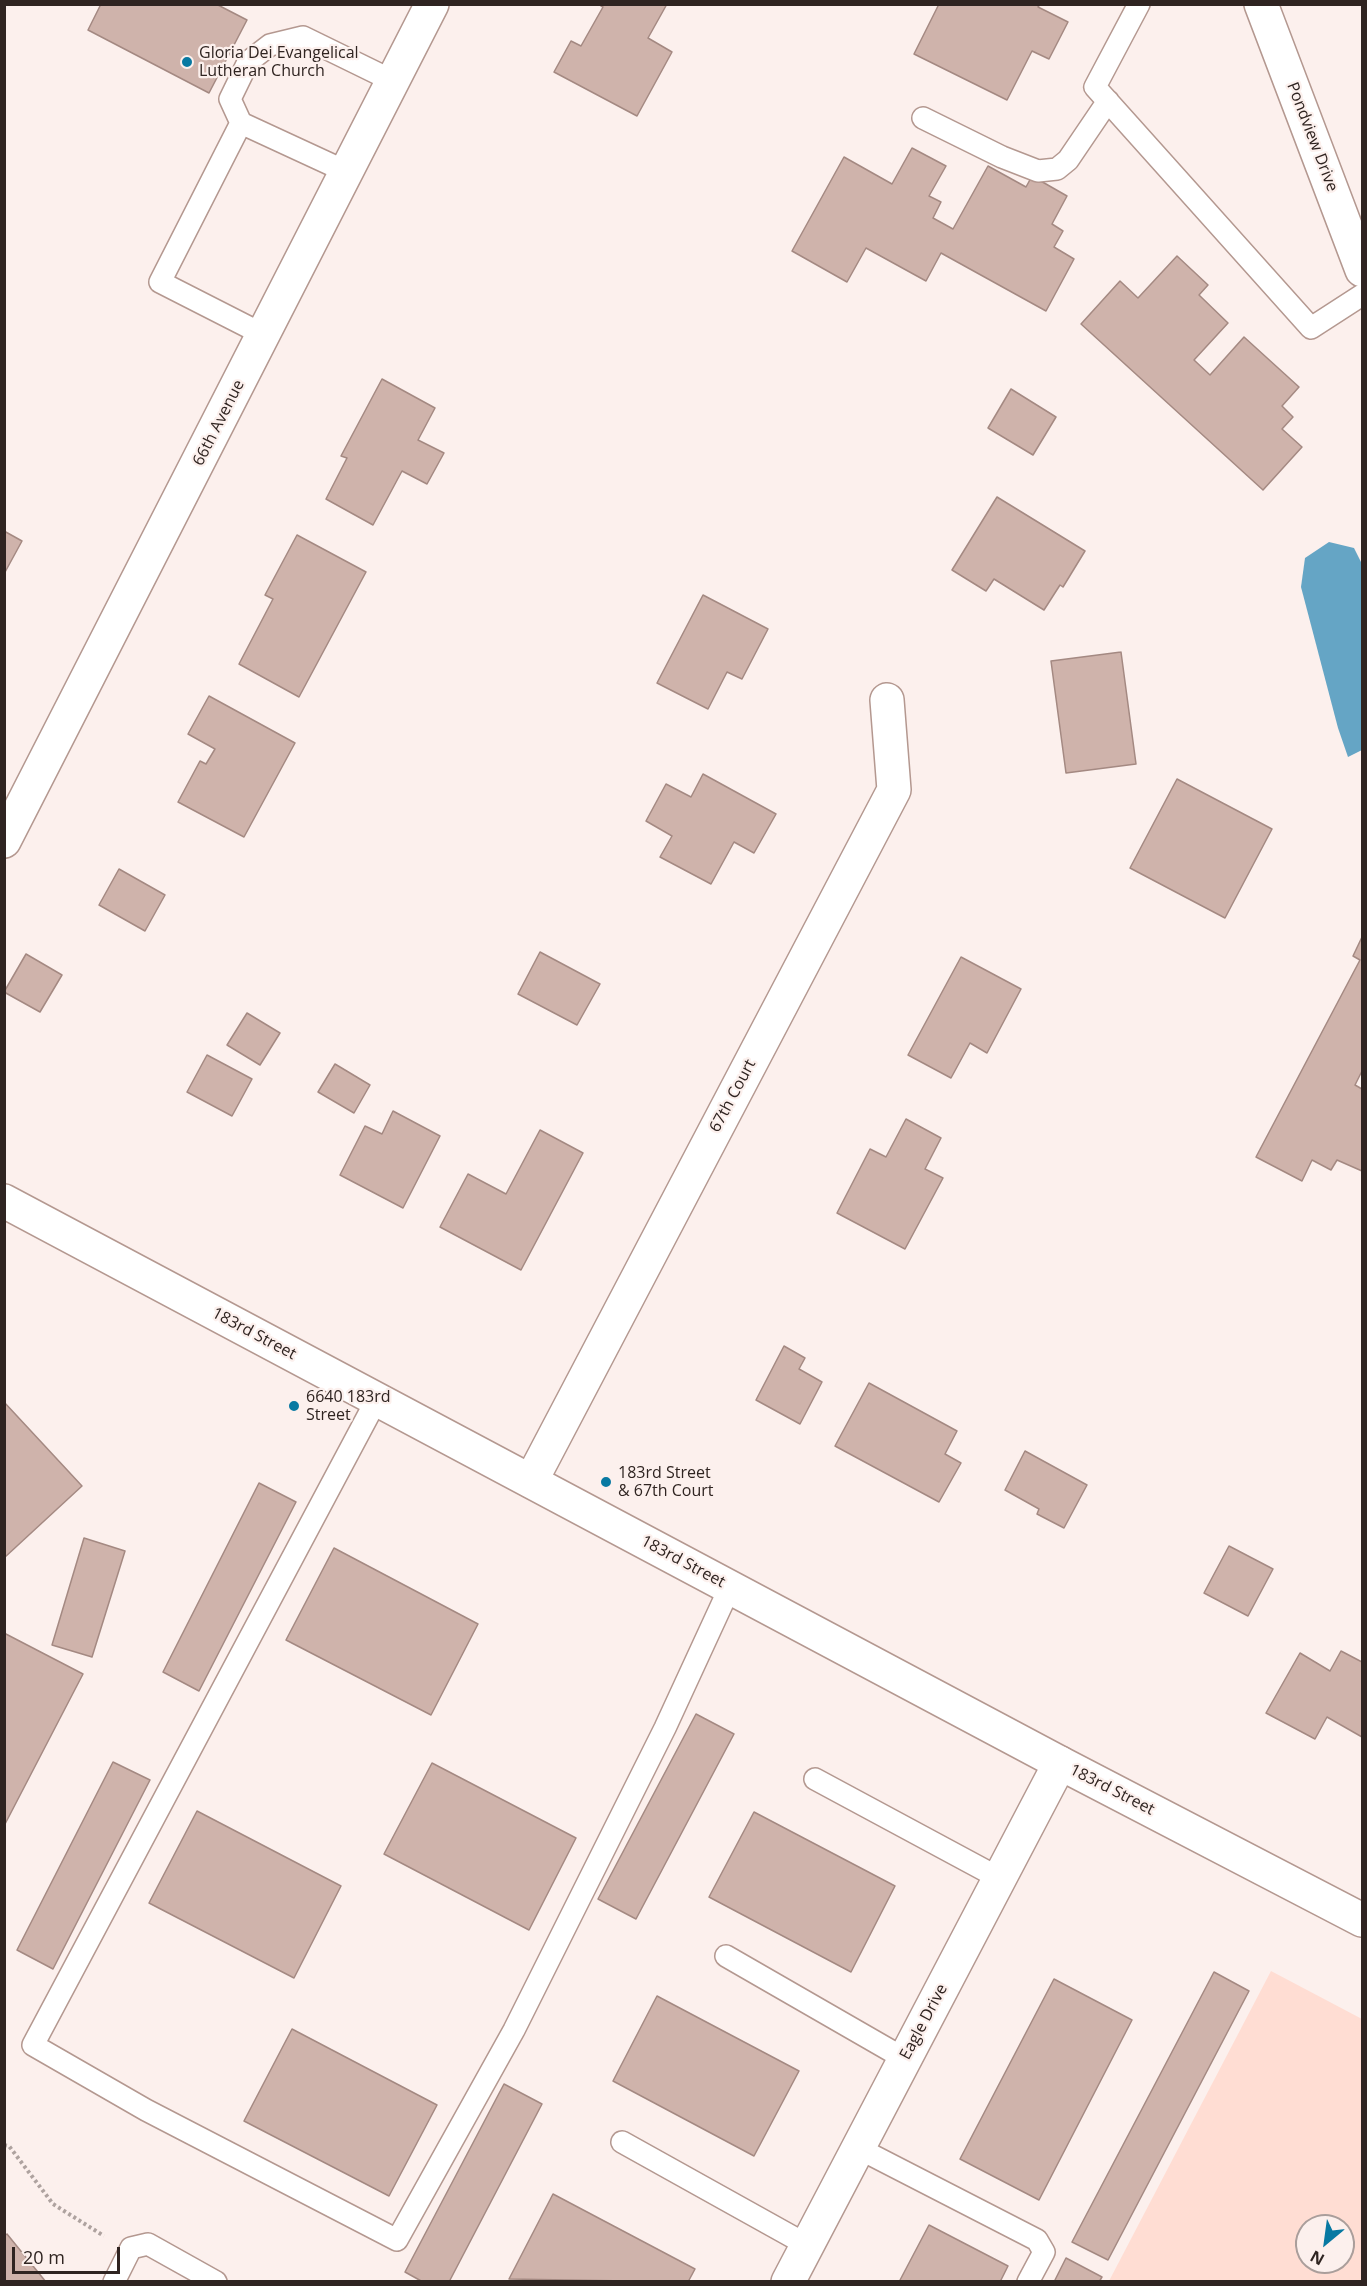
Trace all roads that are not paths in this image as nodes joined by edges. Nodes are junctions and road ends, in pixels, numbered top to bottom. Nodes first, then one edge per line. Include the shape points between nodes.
1 (432, 4) edge
2 (1139, 4) edge
3 (1261, 4) edge
4 (393, 81) junction
5 (1108, 101) junction
6 (923, 118) dead end
7 (241, 123) junction
8 (347, 172) junction
9 (1362, 270) edge
10 (1362, 295) edge
11 (264, 335) junction
12 (887, 700) dead end
13 (4, 841) edge
14 (4, 1201) edge
15 (377, 1399) junction
16 (531, 1481) junction
17 (730, 1587) junction
18 (1060, 1763) junction
19 (815, 1779) dead end
20 (999, 1878) junction
21 (1362, 1920) edge
22 (726, 1956) dead end
23 (905, 2059) junction
24 (622, 2142) dead end
25 (858, 2148) junction
26 (807, 2245) junction
27 (114, 2282) edge
28 (216, 2282) edge
29 (788, 2282) edge
30 (1028, 2282) edge

1 - 4 street, 66th Avenue
2 - 5 lane via 1095,87
3 - 9 street, Pondview Drive
4 - 7 lane via 303,37 270,45 248,62 230,99
4 - 8 street, 66th Avenue
5 - 6 lane via 1068,160 1057,169 1038,171
5 - 10 lane via 1311,328
7 - 8 lane
7 - 11 lane via 160,282
8 - 11 street, 66th Avenue
11 - 13 street, 66th Avenue
12 - 16 street, 67th Court via 894,790
14 - 15 street, 183rd Street
15 - 16 street, 183rd Street
15 - 17 lane via 33,2045 146,2110 397,2240 514,2030 665,1728
16 - 17 street, 183rd Street
17 - 18 street, 183rd Street
18 - 20 street, Eagle Drive
18 - 21 street, 183rd Street
19 - 20 lane
20 - 23 street, Eagle Drive
22 - 23 lane
23 - 25 street, Eagle Drive
24 - 26 lane
25 - 26 street, Eagle Drive
25 - 30 lane via 1038,2240 1044,2252
26 - 29 street, Eagle Drive
27 - 28 lane via 131,2248 148,2244

